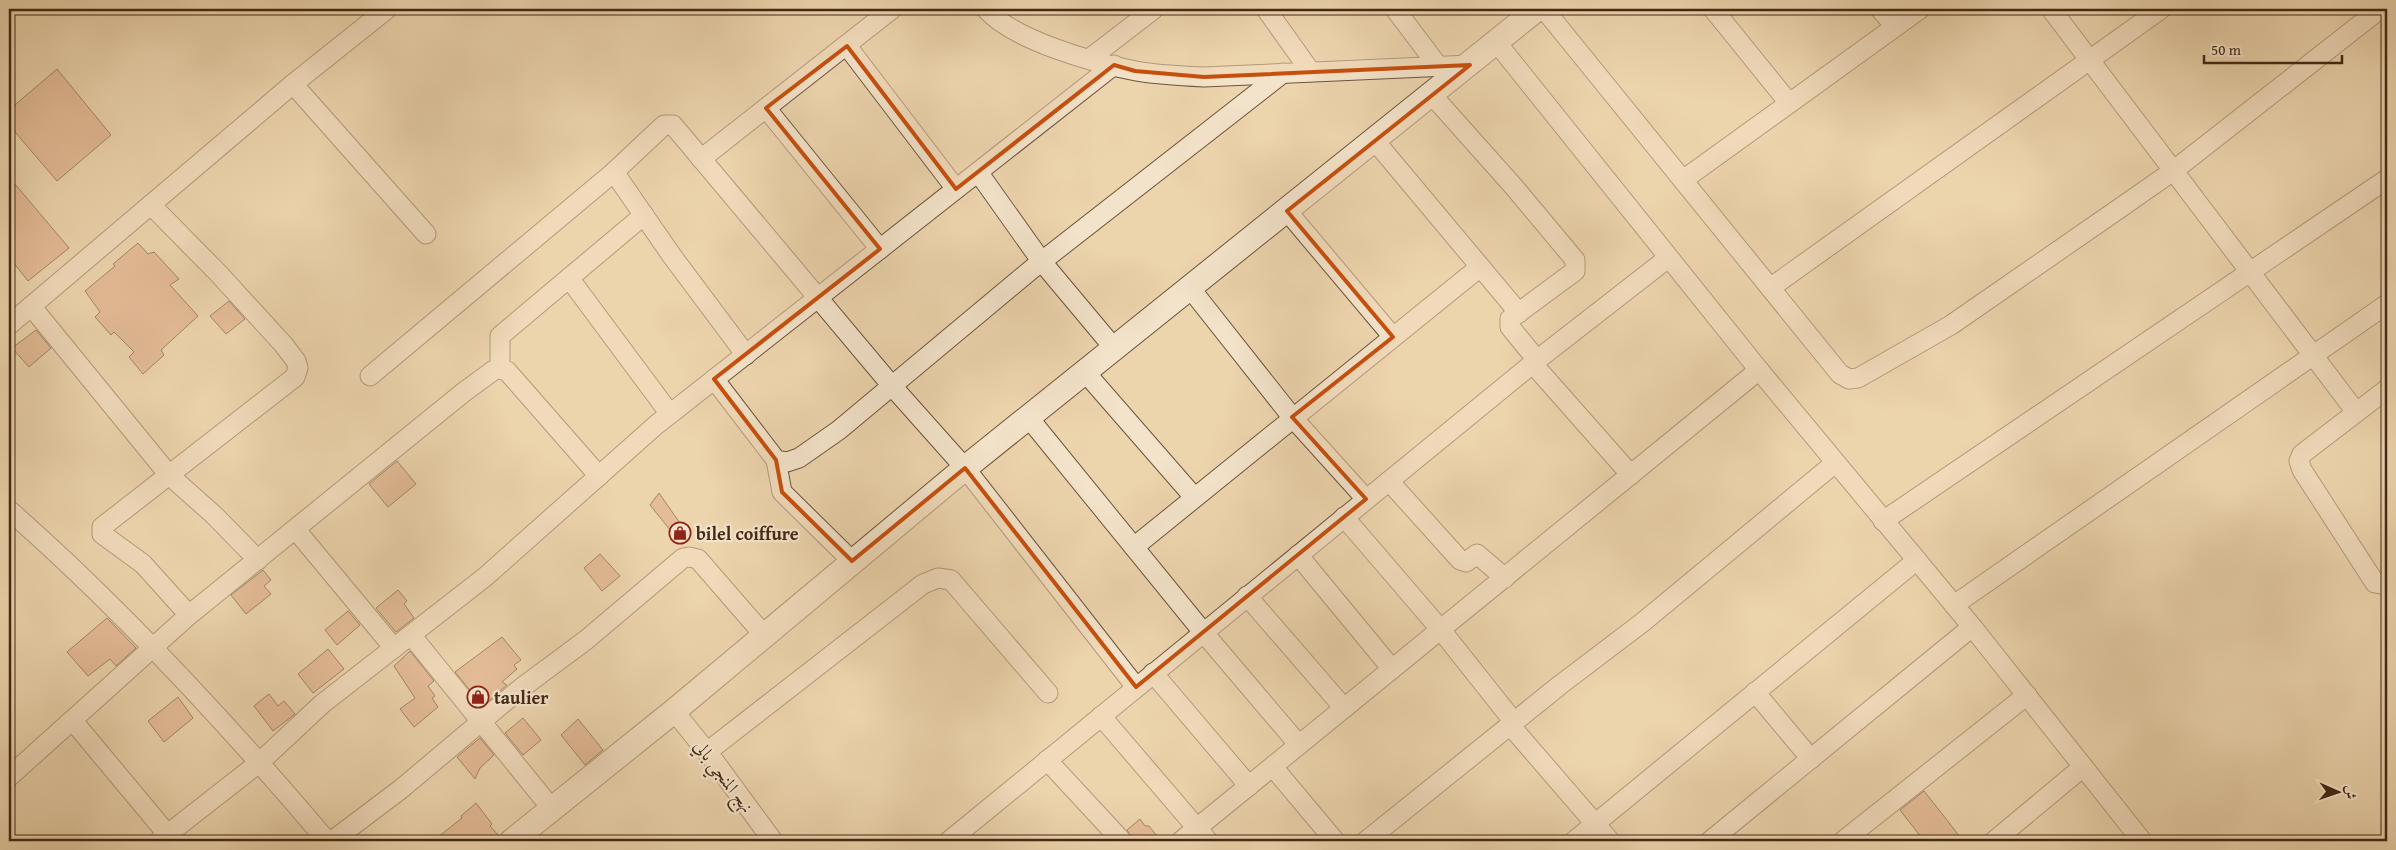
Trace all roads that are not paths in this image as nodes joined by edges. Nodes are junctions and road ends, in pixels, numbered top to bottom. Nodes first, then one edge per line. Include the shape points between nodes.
1 (387, 9) edge
2 (892, 9) edge
3 (986, 9) edge
4 (1266, 9) edge
5 (1395, 9) edge
6 (1713, 9) edge
7 (1880, 9) edge
8 (1920, 9) edge
9 (2050, 9) edge
10 (2161, 9) edge
11 (2380, 9) edge
12 (1149, 10) edge
13 (1530, 11) edge
14 (1895, 26) junction
15 (1497, 43) junction
16 (847, 46) junction
17 (1090, 59) junction
18 (2090, 60) junction
19 (1114, 65) junction
20 (1470, 65) junction
21 (1438, 66) junction
22 (1311, 72) junction
23 (1283, 73) junction
24 (293, 84) junction
25 (1432, 95) junction
26 (1789, 103) junction
27 (766, 108) junction
28 (1374, 141) junction
29 (701, 159) junction
30 (2173, 171) junction
31 (614, 172) junction
32 (978, 172) junction
33 (1683, 180) junction
34 (2387, 180) edge
35 (956, 189) junction
36 (151, 205) junction
37 (1286, 211) junction
38 (644, 216) junction
39 (426, 234) dead end
40 (880, 249) junction
41 (1668, 258) junction
42 (1042, 262) junction
43 (1480, 267) junction
44 (2250, 272) junction
45 (569, 278) junction
46 (1190, 288) junction
47 (1770, 288) junction
48 (818, 298) junction
49 (2387, 304) edge
50 (31, 306) junction
51 (1519, 313) junction
52 (9, 325) edge
53 (1393, 337) junction
54 (1114, 348) junction
55 (746, 355) junction
56 (2314, 356) junction
57 (1535, 362) junction
58 (500, 368) junction
59 (1759, 370) junction
60 (1085, 372) junction
61 (370, 376) dead end
62 (714, 380) junction
63 (892, 386) junction
64 (2387, 389) edge
65 (2356, 412) junction
66 (670, 414) junction
67 (1028, 417) junction
68 (1292, 417) junction
69 (776, 460) junction
70 (1835, 463) junction
71 (965, 468) junction
72 (169, 475) junction
73 (1631, 475) junction
74 (599, 476) junction
75 (1389, 481) junction
76 (1194, 497) junction
77 (1366, 499) junction
78 (9, 510) edge
79 (1344, 517) junction
80 (1884, 521) junction
81 (296, 530) junction
82 (1134, 547) junction
83 (1298, 555) junction
84 (258, 560) junction
85 (1917, 560) junction
86 (852, 561) junction
87 (1505, 578) junction
88 (2387, 585) edge
89 (1247, 596) junction
90 (1954, 605) junction
91 (189, 615) junction
92 (1972, 627) junction
93 (1441, 630) junction
94 (1203, 632) junction
95 (411, 635) junction
96 (764, 636) junction
97 (154, 648) junction
98 (394, 648) junction
99 (1392, 669) junction
100 (1153, 673) junction
101 (1136, 687) junction
102 (1755, 692) junction
103 (1048, 693) dead end
104 (2026, 695) junction
105 (1344, 708) junction
106 (674, 711) junction
107 (1101, 716) junction
108 (73, 721) junction
109 (480, 722) junction
110 (1512, 724) junction
111 (1299, 745) junction
112 (707, 752) junction
113 (1811, 759) junction
114 (1047, 760) junction
115 (260, 762) junction
116 (1273, 767) junction
117 (2083, 767) junction
118 (9, 777) edge
119 (1249, 786) junction
120 (552, 809) junction
121 (1596, 823) junction
122 (1203, 835) edge
123 (163, 838) edge
124 (327, 841) edge
125 (332, 841) edge
126 (512, 841) edge
127 (773, 841) edge
128 (949, 841) edge
129 (1122, 841) edge
130 (1182, 841) edge
131 (1335, 841) edge
132 (1366, 841) edge
133 (1574, 841) edge
134 (1610, 841) edge
135 (1710, 841) edge
136 (1842, 841) edge
137 (1994, 841) edge
138 (2142, 841) edge

1 - 24 street
2 - 16 street
3 - 17 street via 1009,29 1030,40
4 - 22 street
5 - 21 street
6 - 26 street
7 - 14 street
8 - 14 street
9 - 18 street
10 - 18 street
11 - 30 street
12 - 17 street
13 - 15 street
13 - 33 street
14 - 26 street
15 - 20 street
15 - 41 street
16 - 27 street
16 - 35 street
17 - 19 street
18 - 30 street
18 - 47 street
19 - 23 street via 1135,71 1204,77
19 - 32 street
20 - 21 street
20 - 25 street
21 - 22 street
22 - 23 street
23 - 42 street
24 - 36 street
24 - 39 street
25 - 28 street
25 - 51 street via 1575,260 1576,271
26 - 33 street
27 - 29 street
27 - 40 street
28 - 37 street
28 - 43 street
29 - 31 street via 669,123
29 - 48 street
30 - 44 street
30 - 47 street via 1951,325 1858,378 1849,379 1840,374
31 - 38 street
31 - 61 street
32 - 35 street
32 - 42 street
33 - 47 street
34 - 44 street
35 - 40 street
36 - 50 street
36 - 72 street via 276,337 298,368 295,377
37 - 46 street
37 - 53 street
38 - 45 street
38 - 55 street
40 - 48 street
41 - 57 street
41 - 59 street
42 - 54 street
42 - 63 street
43 - 51 street
43 - 53 street
44 - 56 street
44 - 80 street
45 - 58 street via 500,336
45 - 66 street
46 - 54 street
46 - 68 street
48 - 55 street
48 - 63 street
49 - 56 street
50 - 52 street
50 - 72 street
51 - 57 street via 1510,319 1510,327
53 - 68 street
54 - 60 street
55 - 62 street
56 - 65 street
56 - 90 street
57 - 73 street
57 - 75 street
58 - 74 street via 524,389
58 - 81 street via 464,392
59 - 70 street
59 - 73 street
60 - 67 street
60 - 76 street
62 - 66 street
62 - 69 street
63 - 69 street via 839,430 798,458 787,462
63 - 71 street
64 - 65 street
65 - 88 street via 2302,454 2300,461 2302,470 2375,583
66 - 74 street
67 - 71 street
67 - 82 street
68 - 76 street
68 - 77 street
69 - 86 street via 782,492
70 - 80 street
70 - 110 street via 1643,622
71 - 86 street
71 - 101 street
72 - 84 street
72 - 91 street via 108,521 101,530 106,538 143,564
73 - 87 street
74 - 95 street via 485,577
75 - 77 street
75 - 87 street via 1460,560 1466,562 1477,554
76 - 82 street
77 - 79 street
78 - 97 street
79 - 83 street
79 - 93 street
80 - 85 street
81 - 84 street
81 - 98 street
82 - 94 street
83 - 89 street
83 - 99 street
84 - 91 street
85 - 90 street
85 - 102 street
86 - 96 street
87 - 93 street
89 - 94 street
89 - 105 street
90 - 92 street
91 - 97 street
92 - 104 street
92 - 113 street
93 - 99 street
93 - 110 street
94 - 100 street
94 - 111 street
95 - 98 street
95 - 109 street
96 - 106 street
96 - 109 street via 698,559 682,558 586,640
97 - 108 street
97 - 115 street
98 - 115 street via 322,704
99 - 105 street
100 - 101 street
100 - 119 street
101 - 107 street
102 - 113 street
102 - 121 street
103 - 112 street via 951,580 938,578 922,584
104 - 117 street
104 - 136 street
105 - 111 street
106 - 112 street, نهج المنجي بالي
106 - 120 street
107 - 114 street
107 - 122 street
108 - 118 street
108 - 123 street
109 - 120 street
109 - 125 street via 401,789
110 - 121 street
110 - 132 street
111 - 116 street
112 - 127 street, نهج المنجي بالي
113 - 135 street
114 - 128 street
114 - 129 street
115 - 123 street
115 - 124 street
116 - 119 street
116 - 131 street
117 - 137 street
117 - 138 street
119 - 122 street
120 - 126 street
121 - 133 street
121 - 134 street
122 - 130 street

